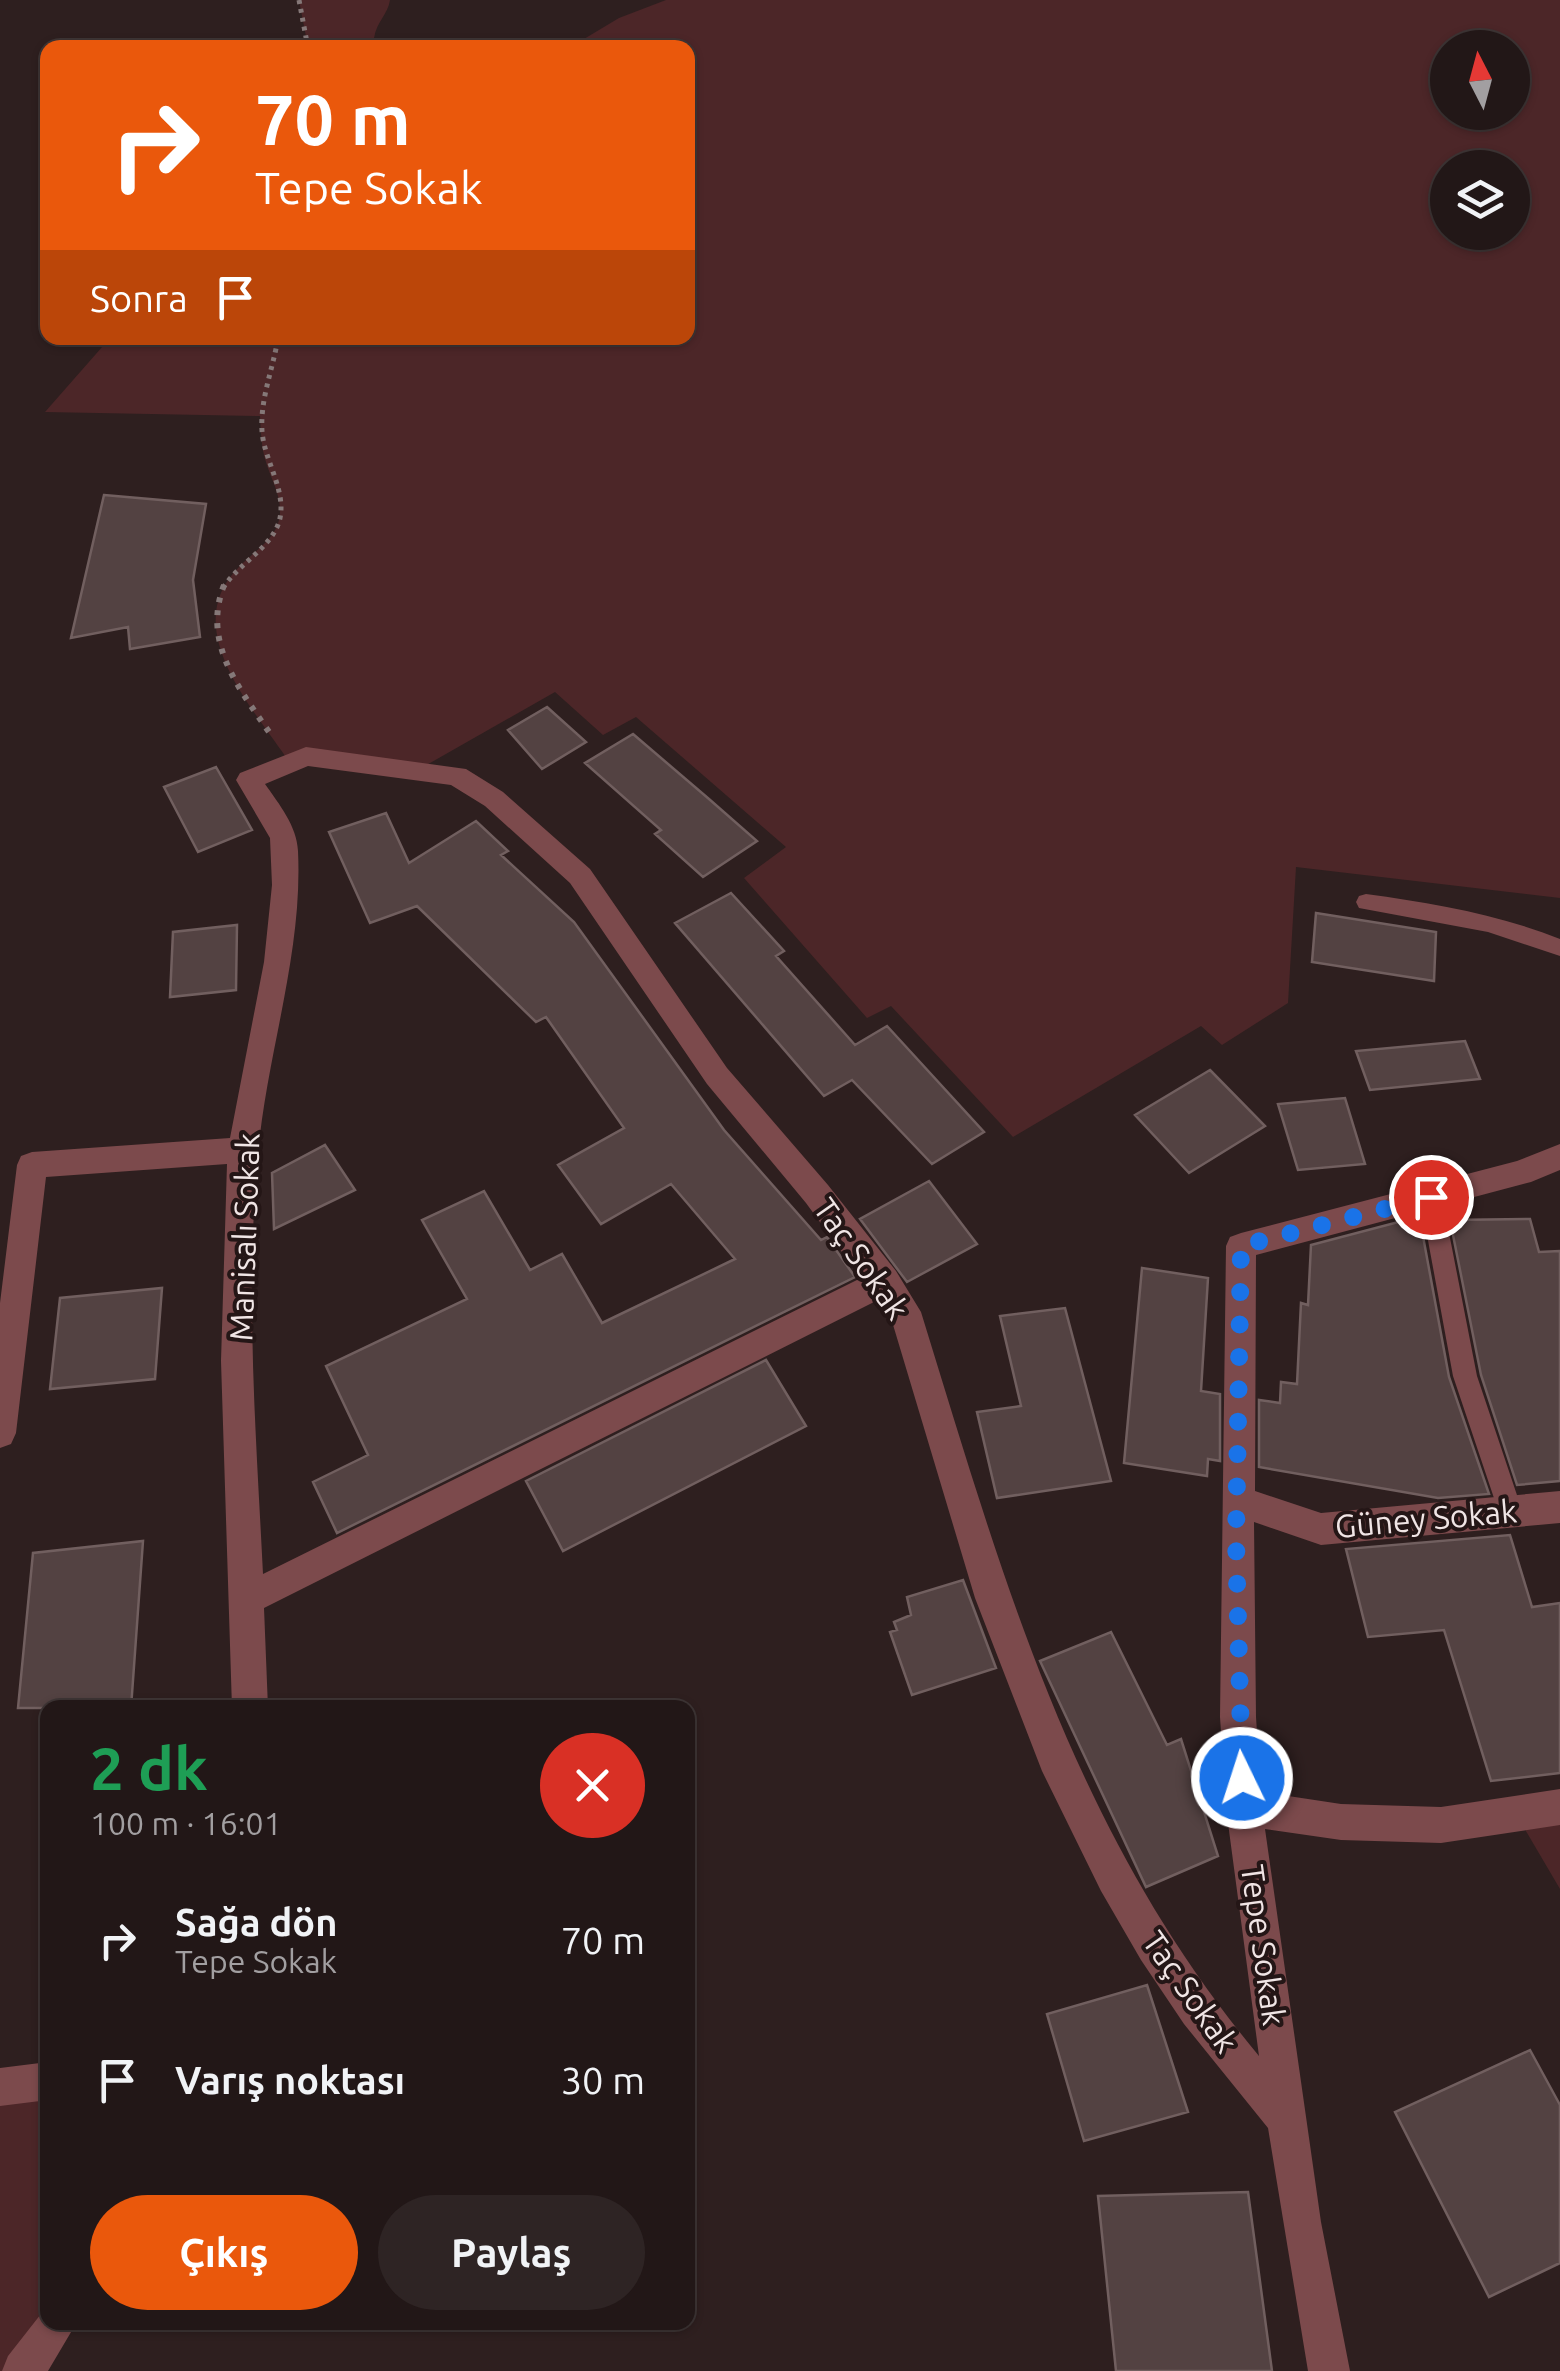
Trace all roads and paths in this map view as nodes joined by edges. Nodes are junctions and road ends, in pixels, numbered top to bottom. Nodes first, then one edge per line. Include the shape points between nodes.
1 (299, 0) edge
2 (306, 40) edge
3 (276, 345) edge
4 (290, 763) junction
5 (249, 780) joint
6 (1366, 902) dead end
7 (1560, 948) edge
8 (244, 1150) junction
9 (1560, 1158) edge
10 (1431, 1197) junction
11 (885, 1281) junction
12 (0, 1433) edge
13 (1236, 1501) junction
14 (1560, 1507) edge
15 (1511, 1513) junction
16 (249, 1598) junction
17 (250, 1700) edge
18 (1560, 1807) edge
19 (1244, 1808) junction
20 (40, 2082) edge
21 (0, 2086) edge
22 (1286, 2118) junction
23 (51, 2330) edge
24 (23, 2371) edge
25 (1329, 2371) edge

1 - 2 path
3 - 4 path via 260,416 281,516 276,531 225,583 214,620 235,680
4 - 5 street, Taç Sokak
4 - 11 street, Taç Sokak via 306,756 457,776 494,799 580,876 717,1076
5 - 8 street, Manisalı Sokak via 285,840 285,886
6 - 7 lane via 1452,913
8 - 12 street via 32,1165
8 - 16 street, Manisalı Sokak via 237,1258
9 - 10 street, Tepe Sokak
10 - 13 street, Tepe Sokak via 1241,1246
10 - 15 lane via 1465,1376
11 - 16 street
11 - 22 street, Taç Sokak via 905,1312 992,1598 1055,1758 1154,1947 1197,2011
13 - 15 street, Güney Sokak via 1321,1529
13 - 19 street, Tepe Sokak
14 - 15 street, Güney Sokak
16 - 17 street, Manisalı Sokak
18 - 19 street via 1441,1826 1341,1822
19 - 22 street, Tepe Sokak
20 - 21 street
22 - 25 street, Tepe Sokak
23 - 24 street

